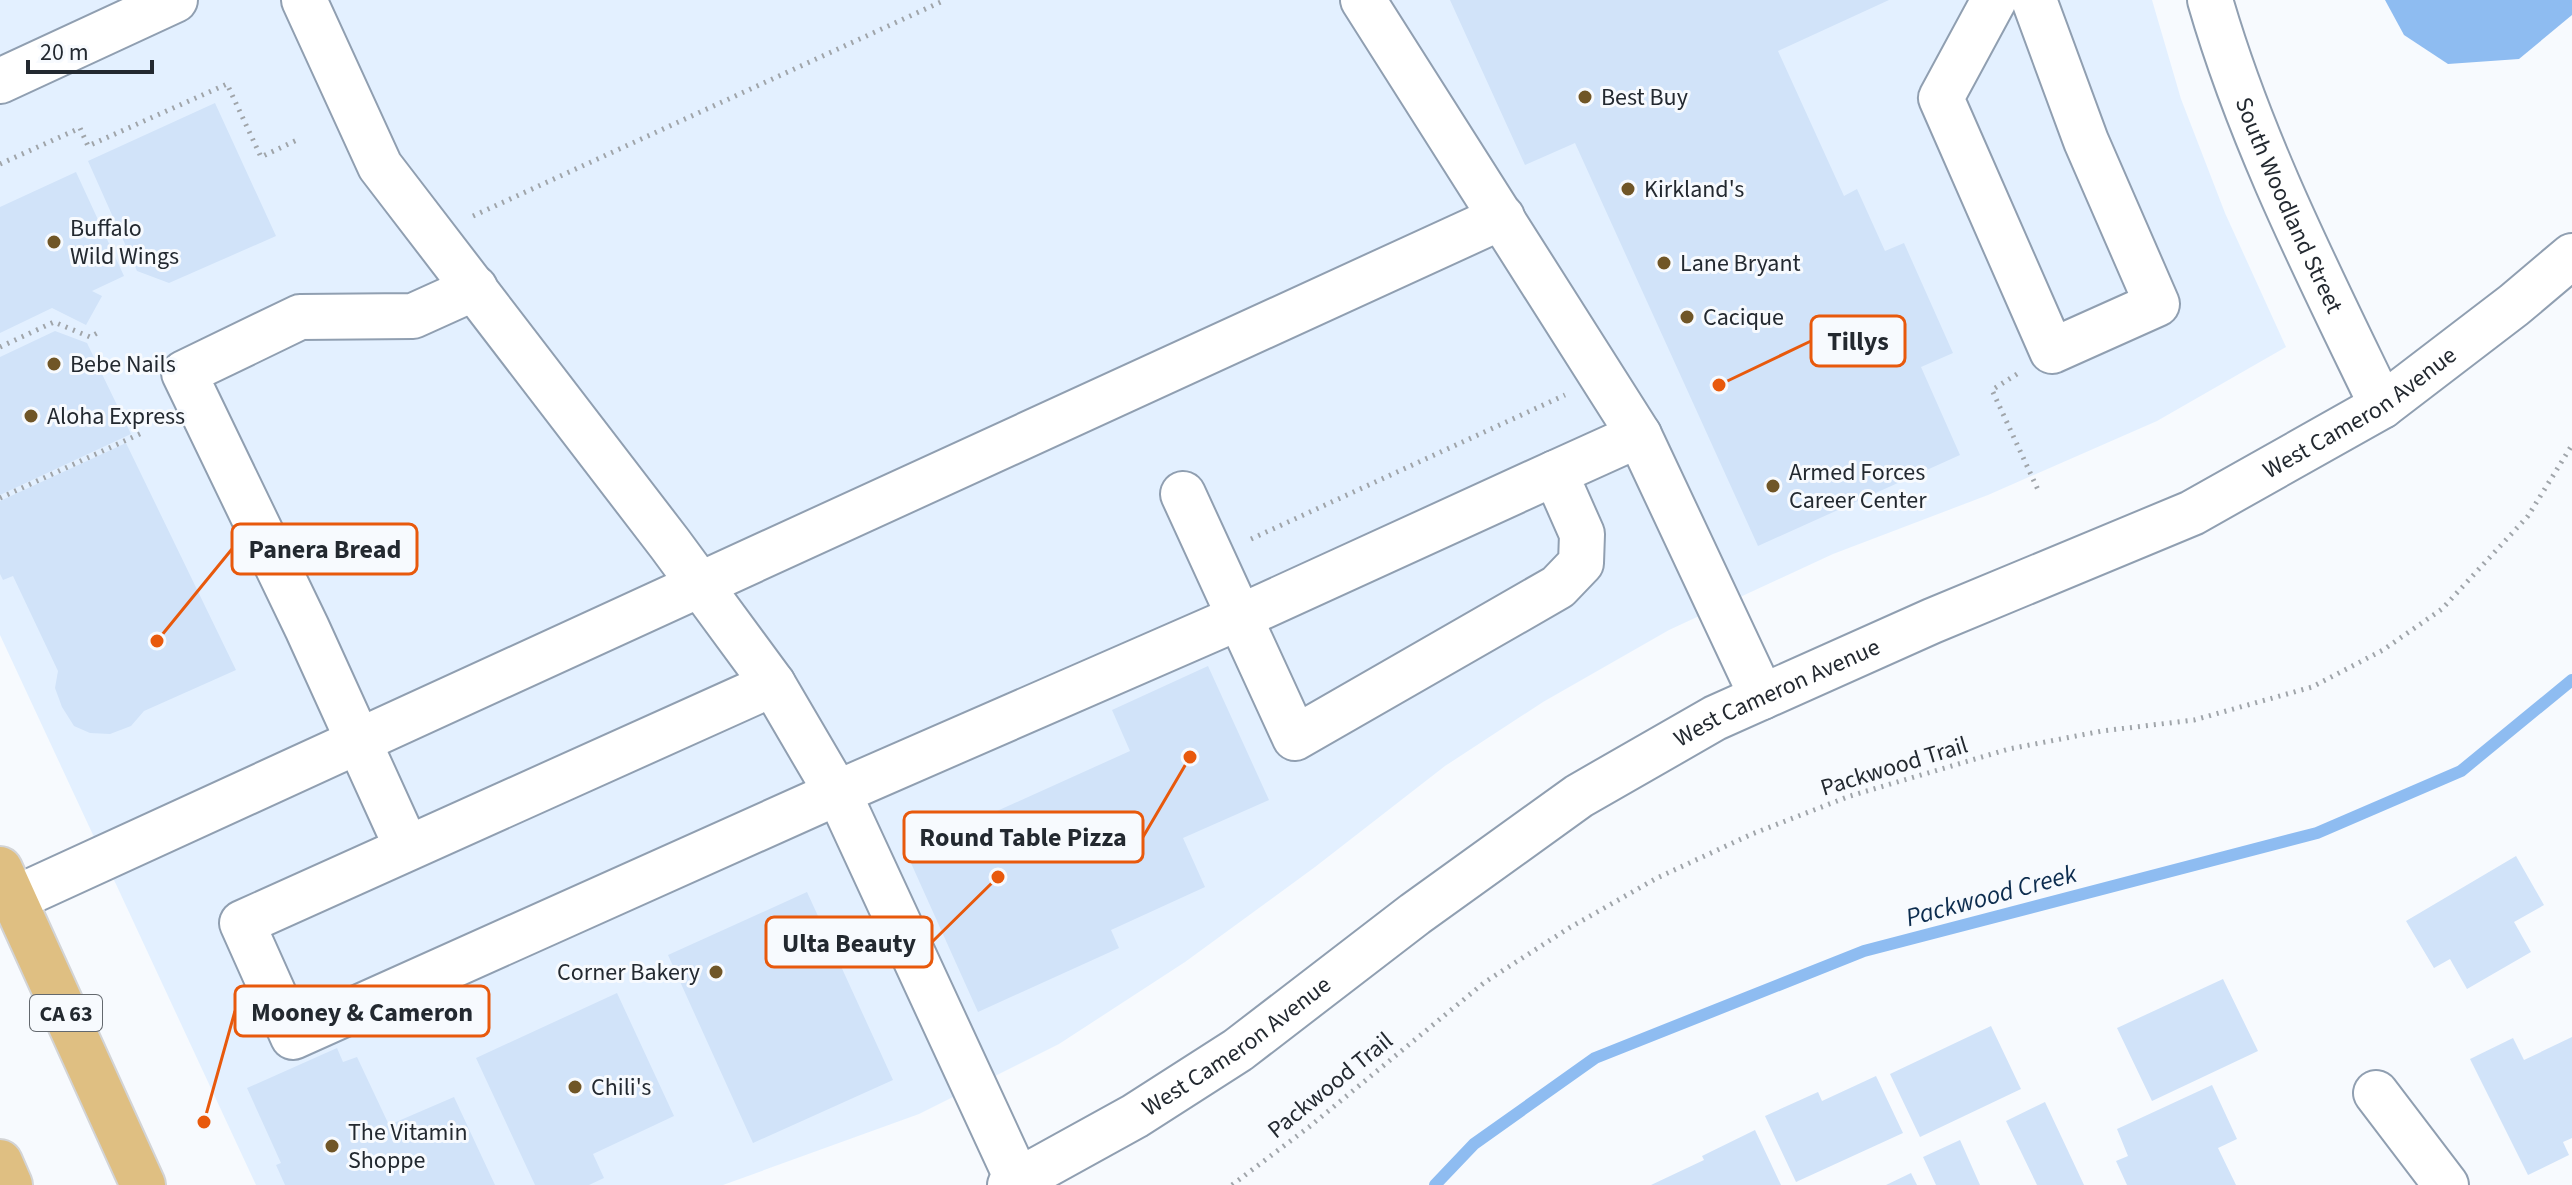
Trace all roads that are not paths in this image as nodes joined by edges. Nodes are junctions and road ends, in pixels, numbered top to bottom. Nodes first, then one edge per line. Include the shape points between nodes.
1 (175, 0) edge
2 (304, 0) edge
3 (1363, 0) edge
4 (1994, 0) edge
5 (2034, 0) edge
6 (2210, 0) edge
7 (0, 81) edge
8 (1502, 217) junction
9 (2572, 256) edge
10 (475, 288) junction
11 (2382, 406) junction
12 (1639, 435) junction
13 (1555, 473) junction
14 (1183, 494) dead end
15 (700, 584) junction
16 (1240, 617) junction
17 (773, 684) junction
18 (1762, 697) junction
19 (359, 740) junction
20 (837, 793) junction
21 (407, 848) junction
22 (7, 884) edge
23 (2376, 1093) dead end
24 (0, 1162) edge
25 (1014, 1183) edge
26 (10, 1185) edge
27 (143, 1185) edge
28 (2446, 1185) edge

1 - 7 street
2 - 10 street via 380,166
3 - 8 street
4 - 5 street via 1941,98 2052,351 2157,304 2086,141
6 - 11 street, South Woodland Street via 2276,183
8 - 12 street
8 - 15 street
9 - 11 street, West Cameron Avenue
10 - 15 street
10 - 19 street via 413,316 300,317 184,373
11 - 18 street, West Cameron Avenue via 2192,513
12 - 13 street
12 - 18 street
13 - 16 street
13 - 16 street via 1582,534 1581,563 1558,587 1295,738
14 - 16 street
15 - 17 street
15 - 19 street
16 - 20 street
17 - 20 street
17 - 21 street
18 - 25 street, West Cameron Avenue via 1579,796 1238,1050 1135,1116
19 - 21 street
19 - 22 street
20 - 21 street via 293,1037 242,923
20 - 25 street
22 - 27 main road, CA 63
23 - 28 street
24 - 26 main road

